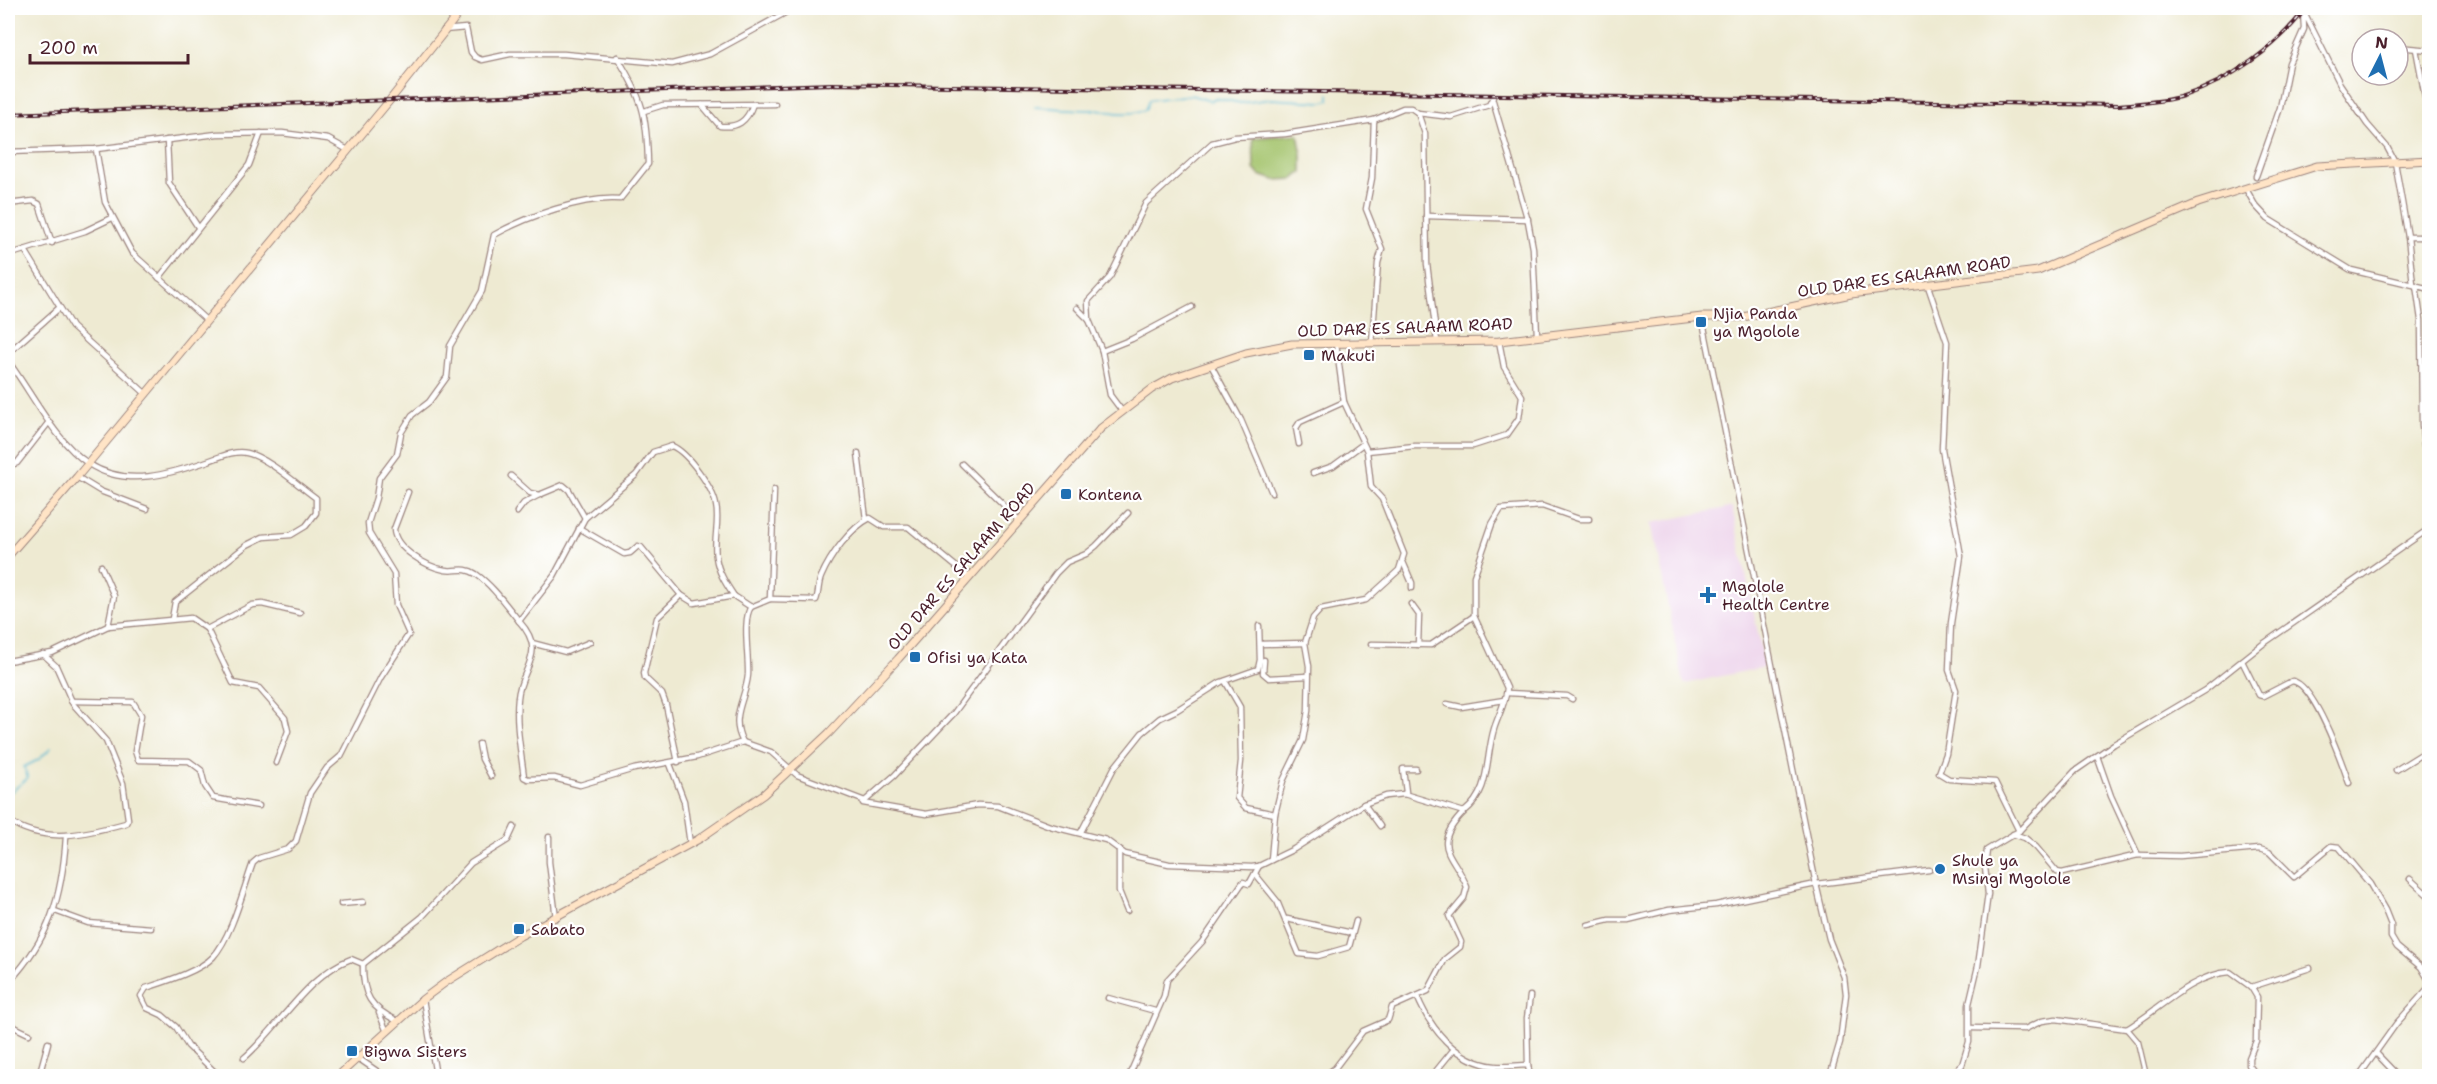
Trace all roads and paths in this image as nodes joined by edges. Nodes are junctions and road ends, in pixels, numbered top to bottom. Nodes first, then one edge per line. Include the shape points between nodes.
1 (463, 8) edge
2 (794, 8) edge
3 (444, 30) junction
4 (2410, 48) edge
5 (2416, 49) junction
6 (2430, 50) edge
7 (617, 57) junction
8 (753, 104) junction
9 (775, 104) dead end
10 (702, 105) junction
11 (644, 111) junction
12 (1418, 113) junction
13 (1374, 120) junction
14 (2430, 123) edge
15 (261, 133) junction
16 (167, 140) junction
17 (96, 149) junction
18 (348, 150) junction
19 (8, 152) edge
20 (2430, 160) edge
21 (2395, 162) junction
22 (2256, 176) dead end
23 (2246, 189) junction
24 (8, 204) edge
25 (1426, 216) junction
26 (112, 218) junction
27 (1528, 219) junction
28 (198, 227) junction
29 (2409, 237) junction
30 (2430, 237) edge
31 (52, 243) junction
32 (25, 250) junction
33 (8, 255) edge
34 (159, 278) junction
35 (2415, 284) junction
36 (1928, 286) junction
37 (2430, 289) edge
38 (1192, 307) dead end
39 (1077, 308) dead end
40 (58, 309) junction
41 (1702, 317) junction
42 (206, 320) junction
43 (1089, 320) junction
44 (1537, 335) junction
45 (1437, 341) junction
46 (1499, 341) junction
47 (1335, 342) junction
48 (1372, 343) junction
49 (1102, 351) junction
50 (8, 353) edge
51 (8, 361) edge
52 (1211, 365) junction
53 (145, 393) junction
54 (1344, 402) junction
55 (1122, 411) junction
56 (49, 422) junction
57 (1299, 444) dead end
58 (1363, 444) junction
59 (1367, 451) junction
60 (858, 453) dead end
61 (88, 464) junction
62 (962, 464) dead end
63 (8, 466) edge
64 (1313, 473) dead end
65 (511, 476) dead end
66 (77, 477) junction
67 (774, 490) dead end
68 (408, 492) dead end
69 (1272, 493) dead end
70 (540, 495) junction
71 (2430, 496) edge
72 (147, 509) dead end
73 (517, 512) dead end
74 (1128, 513) dead end
75 (585, 519) junction
76 (866, 519) junction
77 (1588, 519) dead end
78 (1019, 520) junction
79 (579, 528) junction
80 (2430, 528) edge
81 (8, 556) edge
82 (1403, 562) junction
83 (101, 566) dead end
84 (970, 578) junction
85 (1412, 588) dead end
86 (681, 595) junction
87 (734, 596) junction
88 (770, 598) junction
89 (1411, 604) dead end
90 (751, 607) junction
91 (300, 613) dead end
92 (1474, 616) junction
93 (172, 619) junction
94 (519, 621) junction
95 (108, 626) junction
96 (1259, 626) dead end
97 (207, 629) junction
98 (590, 642) dead end
99 (532, 643) junction
100 (1260, 644) junction
101 (1305, 644) junction
102 (1371, 644) dead end
103 (1418, 645) junction
104 (43, 654) junction
105 (1264, 660) dead end
106 (8, 661) edge
107 (2242, 661) junction
108 (1308, 676) junction
109 (1225, 681) junction
110 (1507, 693) junction
111 (1572, 699) dead end
112 (1504, 700) junction
113 (71, 701) junction
114 (1447, 704) dead end
115 (743, 741) junction
116 (479, 744) dead end
117 (2430, 744) edge
118 (2097, 756) junction
119 (678, 762) junction
120 (276, 763) dead end
121 (670, 764) junction
122 (791, 769) junction
123 (1416, 769) dead end
124 (2396, 770) dead end
125 (491, 776) dead end
126 (2349, 783) dead end
127 (1404, 794) junction
128 (865, 801) junction
129 (1364, 804) junction
130 (259, 806) dead end
131 (1464, 812) junction
132 (1275, 814) junction
133 (8, 820) edge
134 (1380, 826) dead end
135 (514, 827) dead end
136 (2019, 831) junction
137 (1081, 832) junction
138 (2013, 834) junction
139 (66, 837) junction
140 (549, 837) dead end
141 (690, 844) junction
142 (1119, 850) junction
143 (2138, 855) junction
144 (1271, 860) junction
145 (1259, 866) junction
146 (1929, 870) dead end
147 (1255, 874) junction
148 (2410, 879) dead end
149 (1816, 884) junction
150 (2430, 897) edge
151 (363, 902) dead end
152 (341, 904) dead end
153 (55, 911) junction
154 (1127, 911) dead end
155 (556, 918) junction
156 (1287, 919) junction
157 (1356, 921) dead end
158 (1588, 925) dead end
159 (150, 928) dead end
160 (1352, 933) junction
161 (363, 964) junction
162 (2310, 968) dead end
163 (8, 983) edge
164 (2430, 984) edge
165 (2251, 987) junction
166 (1417, 996) junction
167 (1530, 996) dead end
168 (2423, 996) junction
169 (1108, 998) dead end
170 (423, 999) junction
171 (2430, 999) edge
172 (1155, 1011) junction
173 (379, 1013) junction
174 (398, 1021) junction
175 (8, 1024) edge
176 (1970, 1028) junction
177 (2127, 1029) junction
178 (387, 1032) junction
179 (29, 1034) dead end
180 (48, 1044) dead end
181 (1455, 1049) junction
182 (2376, 1053) junction
183 (244, 1058) dead end
184 (358, 1058) junction
185 (1528, 1065) junction
186 (39, 1077) edge
187 (219, 1077) edge
188 (338, 1077) edge
189 (384, 1077) edge
190 (436, 1077) edge
191 (1129, 1077) edge
192 (1324, 1077) edge
193 (1432, 1077) edge
194 (1530, 1077) edge
195 (1830, 1077) edge
196 (1949, 1077) edge
197 (2146, 1077) edge
198 (2257, 1077) edge
199 (2359, 1077) edge
200 (2398, 1077) edge

1 - 3 street
2 - 7 street via 693,60 672,64
3 - 7 street via 466,28 471,52 482,60 527,53
3 - 18 street
4 - 5 street
5 - 6 street
5 - 14 street
7 - 11 street via 637,90
8 - 9 street
8 - 10 street
8 - 10 street via 745,120 734,127 720,126
10 - 11 street via 663,105
11 - 187 street via 648,165 620,199 603,198 537,216 494,235 482,291 450,346 447,377 401,433 397,454 379,478 368,523 372,539 394,574 396,605 409,634 381,677 341,756 327,768 310,793 296,841 288,849 253,863 225,938 213,957 146,988 141,996 147,1008 176,1028
12 - 13 street via 1403,108
12 - 25 street via 1425,134
12 - 27 street via 1451,117 1489,105 1493,98
13 - 43 street via 1212,143 1146,203 1110,277 1088,301
13 - 48 street via 1372,178 1366,209 1382,249
15 - 16 street
15 - 18 street via 310,134
15 - 28 street via 249,165
16 - 17 street
16 - 28 street via 169,183
17 - 19 street
17 - 26 street via 100,188
18 - 42 street
20 - 21 street, OLD DAR ES SALAAM ROAD
21 - 22 street via 2340,84 2304,10 2304,29 2289,63 2280,108
21 - 23 street, OLD DAR ES SALAAM ROAD via 2316,166
21 - 29 street
23 - 35 street via 2268,219 2351,270
23 - 36 street, OLD DAR ES SALAAM ROAD via 2182,209 2038,271
24 - 31 street via 39,204
25 - 27 street
25 - 45 street via 1429,285
26 - 31 street
26 - 34 street via 132,253
27 - 44 street
28 - 34 street
29 - 30 street
29 - 35 street
31 - 32 street
32 - 33 street
32 - 40 street
34 - 42 street
35 - 37 street
35 - 71 street via 2421,320 2422,426
36 - 41 street, OLD DAR ES SALAAM ROAD via 1851,294 1743,317
36 - 136 street via 1947,342 1942,449 1960,555 1949,658 1956,690 1940,773 1949,779 1995,782
38 - 49 street
39 - 43 street
40 - 50 street
40 - 53 street via 72,327
41 - 44 street, OLD DAR ES SALAAM ROAD
41 - 149 street
42 - 53 street
43 - 49 street
44 - 46 street, OLD DAR ES SALAAM ROAD
45 - 46 street, OLD DAR ES SALAAM ROAD
45 - 48 street, OLD DAR ES SALAAM ROAD
46 - 59 street via 1504,367 1522,396 1519,418 1507,435 1473,446
47 - 48 street, OLD DAR ES SALAAM ROAD
47 - 52 street, OLD DAR ES SALAAM ROAD via 1278,346
47 - 54 street
49 - 55 street via 1110,394
51 - 56 street
52 - 55 street, OLD DAR ES SALAAM ROAD via 1173,378
52 - 69 street via 1241,420
53 - 61 street
54 - 57 street via 1300,422 1296,428
54 - 58 street
55 - 78 street, OLD DAR ES SALAAM ROAD via 1101,428
56 - 61 street
56 - 63 street via 16,463
58 - 59 street
58 - 64 street via 1333,466
59 - 82 street via 1371,487 1382,499 1404,554
60 - 76 street
61 - 66 street
61 - 93 street via 106,473 144,478 228,454 248,453 316,498 316,513 306,526 296,533 263,537 247,545 175,602
62 - 78 street
65 - 70 street via 530,493
66 - 72 street via 100,491
66 - 81 street
67 - 88 street
68 - 94 street via 394,529 399,544 438,568 462,568 476,574
70 - 73 street
70 - 75 street via 563,485
74 - 128 street via 1091,550 1067,562 1056,573 954,713
75 - 79 street
75 - 87 street via 636,475 653,452 672,446 693,464 715,501 716,557
76 - 84 street via 873,518 889,528 908,527
76 - 88 street via 831,561 820,579 816,600
77 - 92 street via 1542,506 1498,510 1474,576
78 - 84 street, OLD DAR ES SALAAM ROAD
79 - 86 street via 624,554 641,547
79 - 94 street via 554,576
80 - 107 street
82 - 85 street
82 - 101 street via 1366,600 1321,609 1313,618
83 - 95 street via 114,596
84 - 122 street, OLD DAR ES SALAAM ROAD via 890,668
86 - 87 street via 703,604
86 - 119 street via 657,618 644,673 647,682 662,694
87 - 90 street
88 - 90 street
89 - 103 street via 1419,615
90 - 115 street via 746,621 747,689 737,712 737,727
91 - 97 street via 252,605
92 - 103 street via 1440,641
92 - 110 street
93 - 95 street
93 - 97 street via 191,618
94 - 99 street
95 - 104 street
96 - 100 street
97 - 120 street via 233,683 259,688 285,718 288,731
98 - 99 street via 566,652
99 - 121 street via 530,668 519,686 518,699 524,777 554,777 580,784
100 - 101 street
100 - 109 street via 1258,669
101 - 108 street
102 - 103 street
104 - 106 street
104 - 113 street via 62,676
105 - 108 street via 1263,673 1269,678
107 - 118 street via 2205,690
107 - 126 street via 2259,695 2292,681 2303,686 2323,719
108 - 132 street via 1303,740 1283,781
109 - 132 street via 1240,707 1237,798 1246,808
109 - 137 street via 1160,718 1142,734 1114,768
110 - 111 street
110 - 112 street
112 - 114 street via 1461,707
112 - 131 street via 1493,731 1486,779 1479,796
113 - 130 street via 133,702 141,715 135,750 138,760 189,761 201,770 213,798
113 - 139 street via 106,741 123,783 129,815 126,823
115 - 119 street
115 - 122 street via 771,752
116 - 125 street
117 - 124 street via 2425,752
118 - 136 street via 2075,771
118 - 143 street
119 - 121 street
121 - 141 street via 684,801
122 - 128 street
122 - 141 street, OLD DAR ES SALAAM ROAD via 746,807
123 - 127 street via 1404,770
127 - 129 street
127 - 131 street
128 - 137 street via 926,814 989,805
129 - 134 street
129 - 144 street
131 - 166 street via 1447,838 1449,857 1467,887 1464,898 1449,916 1461,946 1445,958 1432,987
132 - 144 street
133 - 139 street via 22,830
135 - 161 street via 508,840 471,863 422,917
136 - 138 street
137 - 142 street via 1106,840
138 - 143 street via 2036,847 2057,872
138 - 176 street via 1987,850 1985,858 1988,894 1969,1004
139 - 153 street
140 - 155 street
141 - 155 street, OLD DAR ES SALAAM ROAD
142 - 145 street via 1169,864
142 - 154 street via 1119,891
143 - 164 street via 2180,856 2259,849 2269,852 2294,878 2331,846 2339,847 2375,892 2397,948 2421,967
144 - 145 street
145 - 147 street
146 - 149 street
147 - 156 street
147 - 172 street via 1249,884 1243,882 1202,942 1167,980
148 - 150 street
149 - 158 street
149 - 195 street via 1846,994 1840,1042
151 - 152 street
153 - 159 street via 88,923
153 - 163 street via 43,938
155 - 170 street, OLD DAR ES SALAAM ROAD via 520,936
156 - 160 street
156 - 160 street via 1297,952 1310,957 1349,947
157 - 160 street
161 - 173 street via 364,981
161 - 183 street via 351,959 338,964 288,1009 266,1039
162 - 165 street
164 - 168 street
165 - 177 street via 2230,972 2212,974
165 - 198 street via 2258,1008 2256,1041 2249,1065
166 - 181 street via 1433,1029
166 - 192 street via 1392,1007 1388,1020 1363,1031
167 - 185 street
168 - 171 street
168 - 182 street via 2396,1024
169 - 172 street
170 - 174 street, OLD DAR ES SALAAM ROAD
170 - 190 street
172 - 191 street
173 - 174 street
173 - 178 street
174 - 178 street, OLD DAR ES SALAAM ROAD
175 - 179 street
176 - 177 street via 2025,1029 2056,1018
176 - 196 street via 1962,1065
177 - 197 street via 2138,1042
178 - 184 street, OLD DAR ES SALAAM ROAD
180 - 186 street
181 - 185 street via 1492,1066
181 - 193 street
182 - 199 street
182 - 200 street
184 - 188 street, OLD DAR ES SALAAM ROAD
184 - 189 street
185 - 194 street

